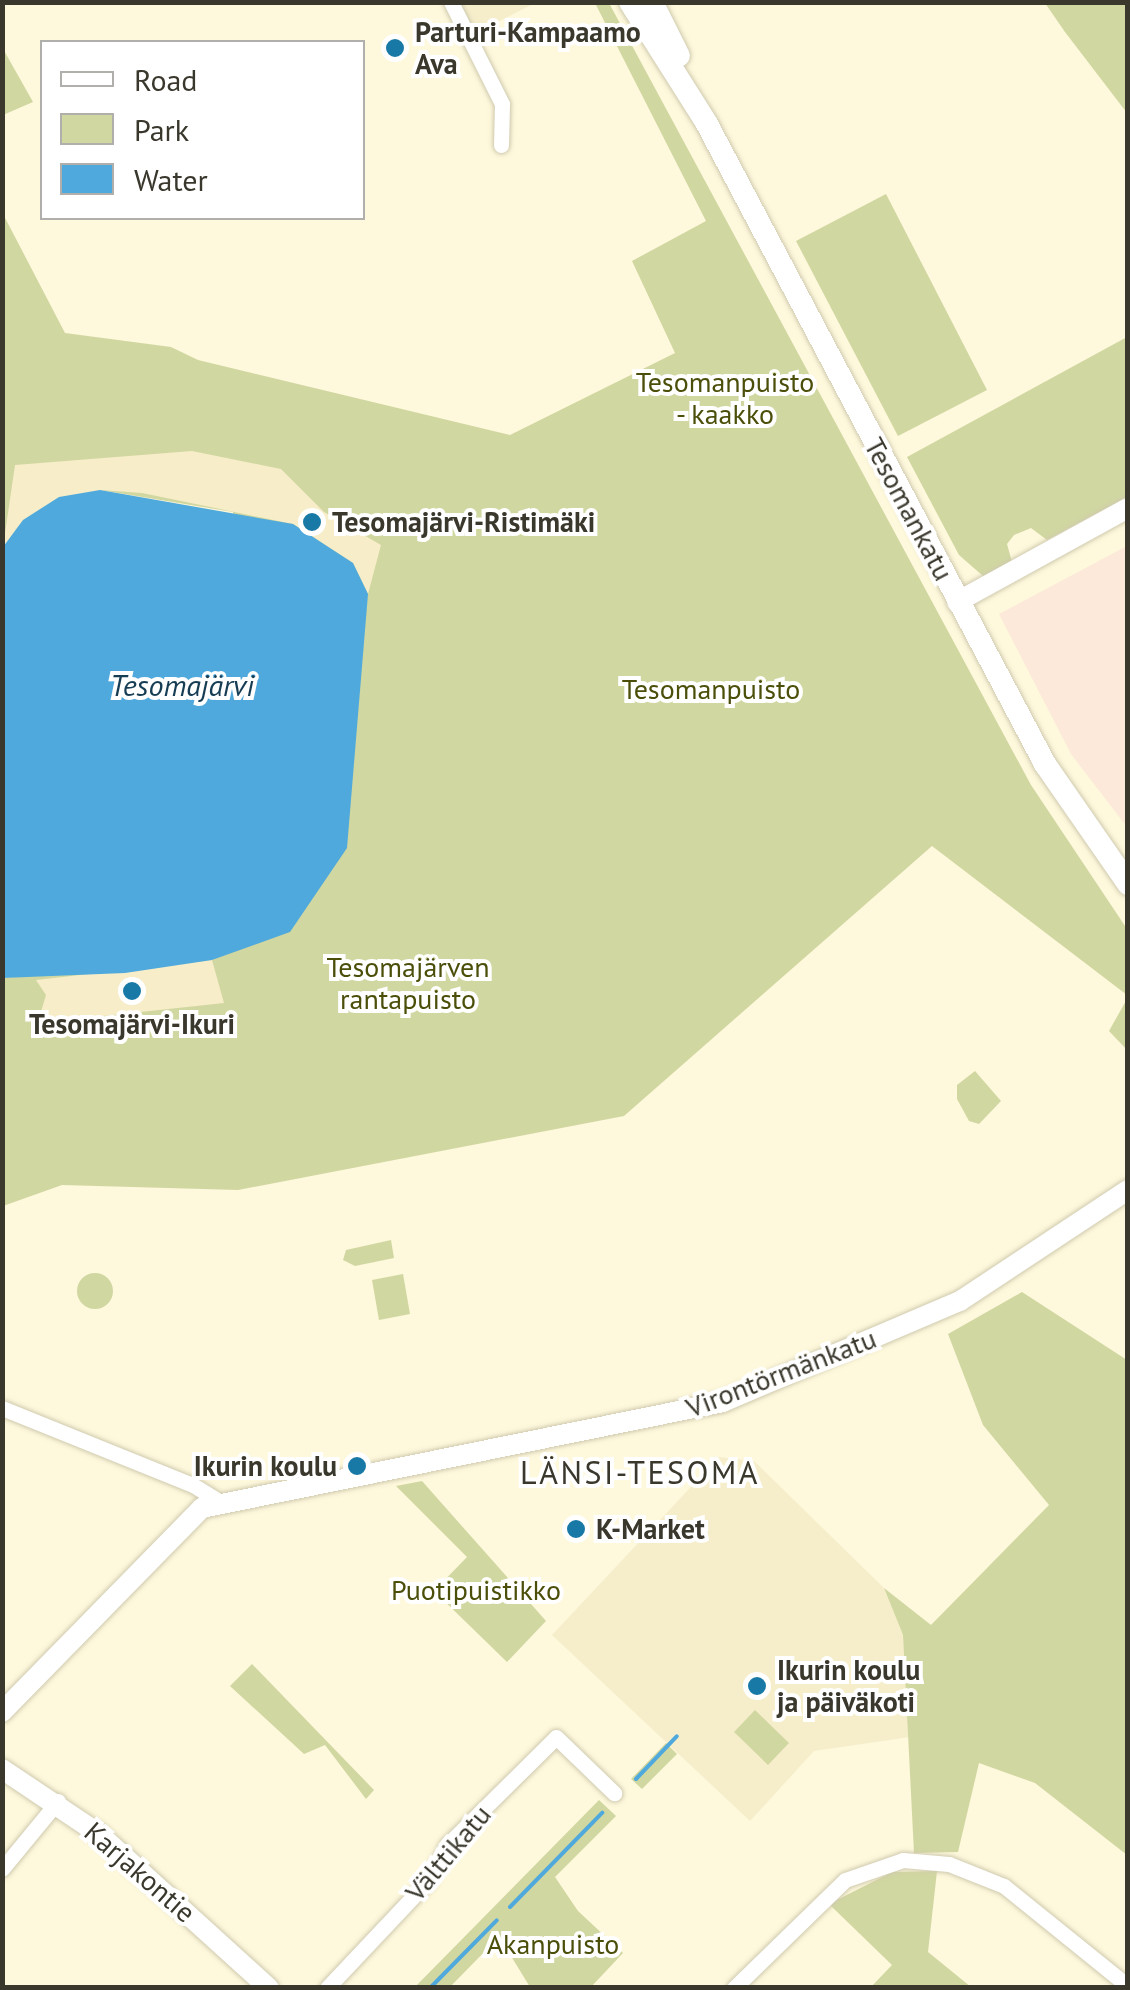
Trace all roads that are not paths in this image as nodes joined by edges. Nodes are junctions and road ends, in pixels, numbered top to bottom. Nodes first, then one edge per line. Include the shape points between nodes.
1 (450, 2) edge
2 (630, 2) edge
3 (652, 2) edge
4 (707, 124) junction
5 (500, 144) dead end
6 (1128, 508) edge
7 (957, 602) junction
8 (1128, 884) edge
9 (1128, 1190) edge
10 (2, 1408) edge
11 (220, 1502) junction
12 (2, 1712) edge
13 (2, 1769) edge
14 (614, 1793) dead end
15 (58, 1801) junction
16 (2, 1869) edge
17 (1128, 1986) edge
18 (269, 1988) edge
19 (327, 1988) edge
20 (734, 1988) edge

1 - 5 street via 502,104
2 - 4 main road, Tesomankatu
3 - 4 main road, Tesomankatu
4 - 7 main road, Tesomankatu
6 - 7 street
7 - 8 main road, Tesomankatu via 1045,764
9 - 11 street, Virontörmänkatu via 960,1300 722,1402
10 - 11 street via 193,1484
11 - 12 street via 189,1518
13 - 15 street, Karjakontie
14 - 19 street, Välttikatu via 556,1736 447,1845 428,1881
15 - 16 street
15 - 18 street, Karjakontie
17 - 20 street via 1004,1886 948,1864 903,1860 845,1880

